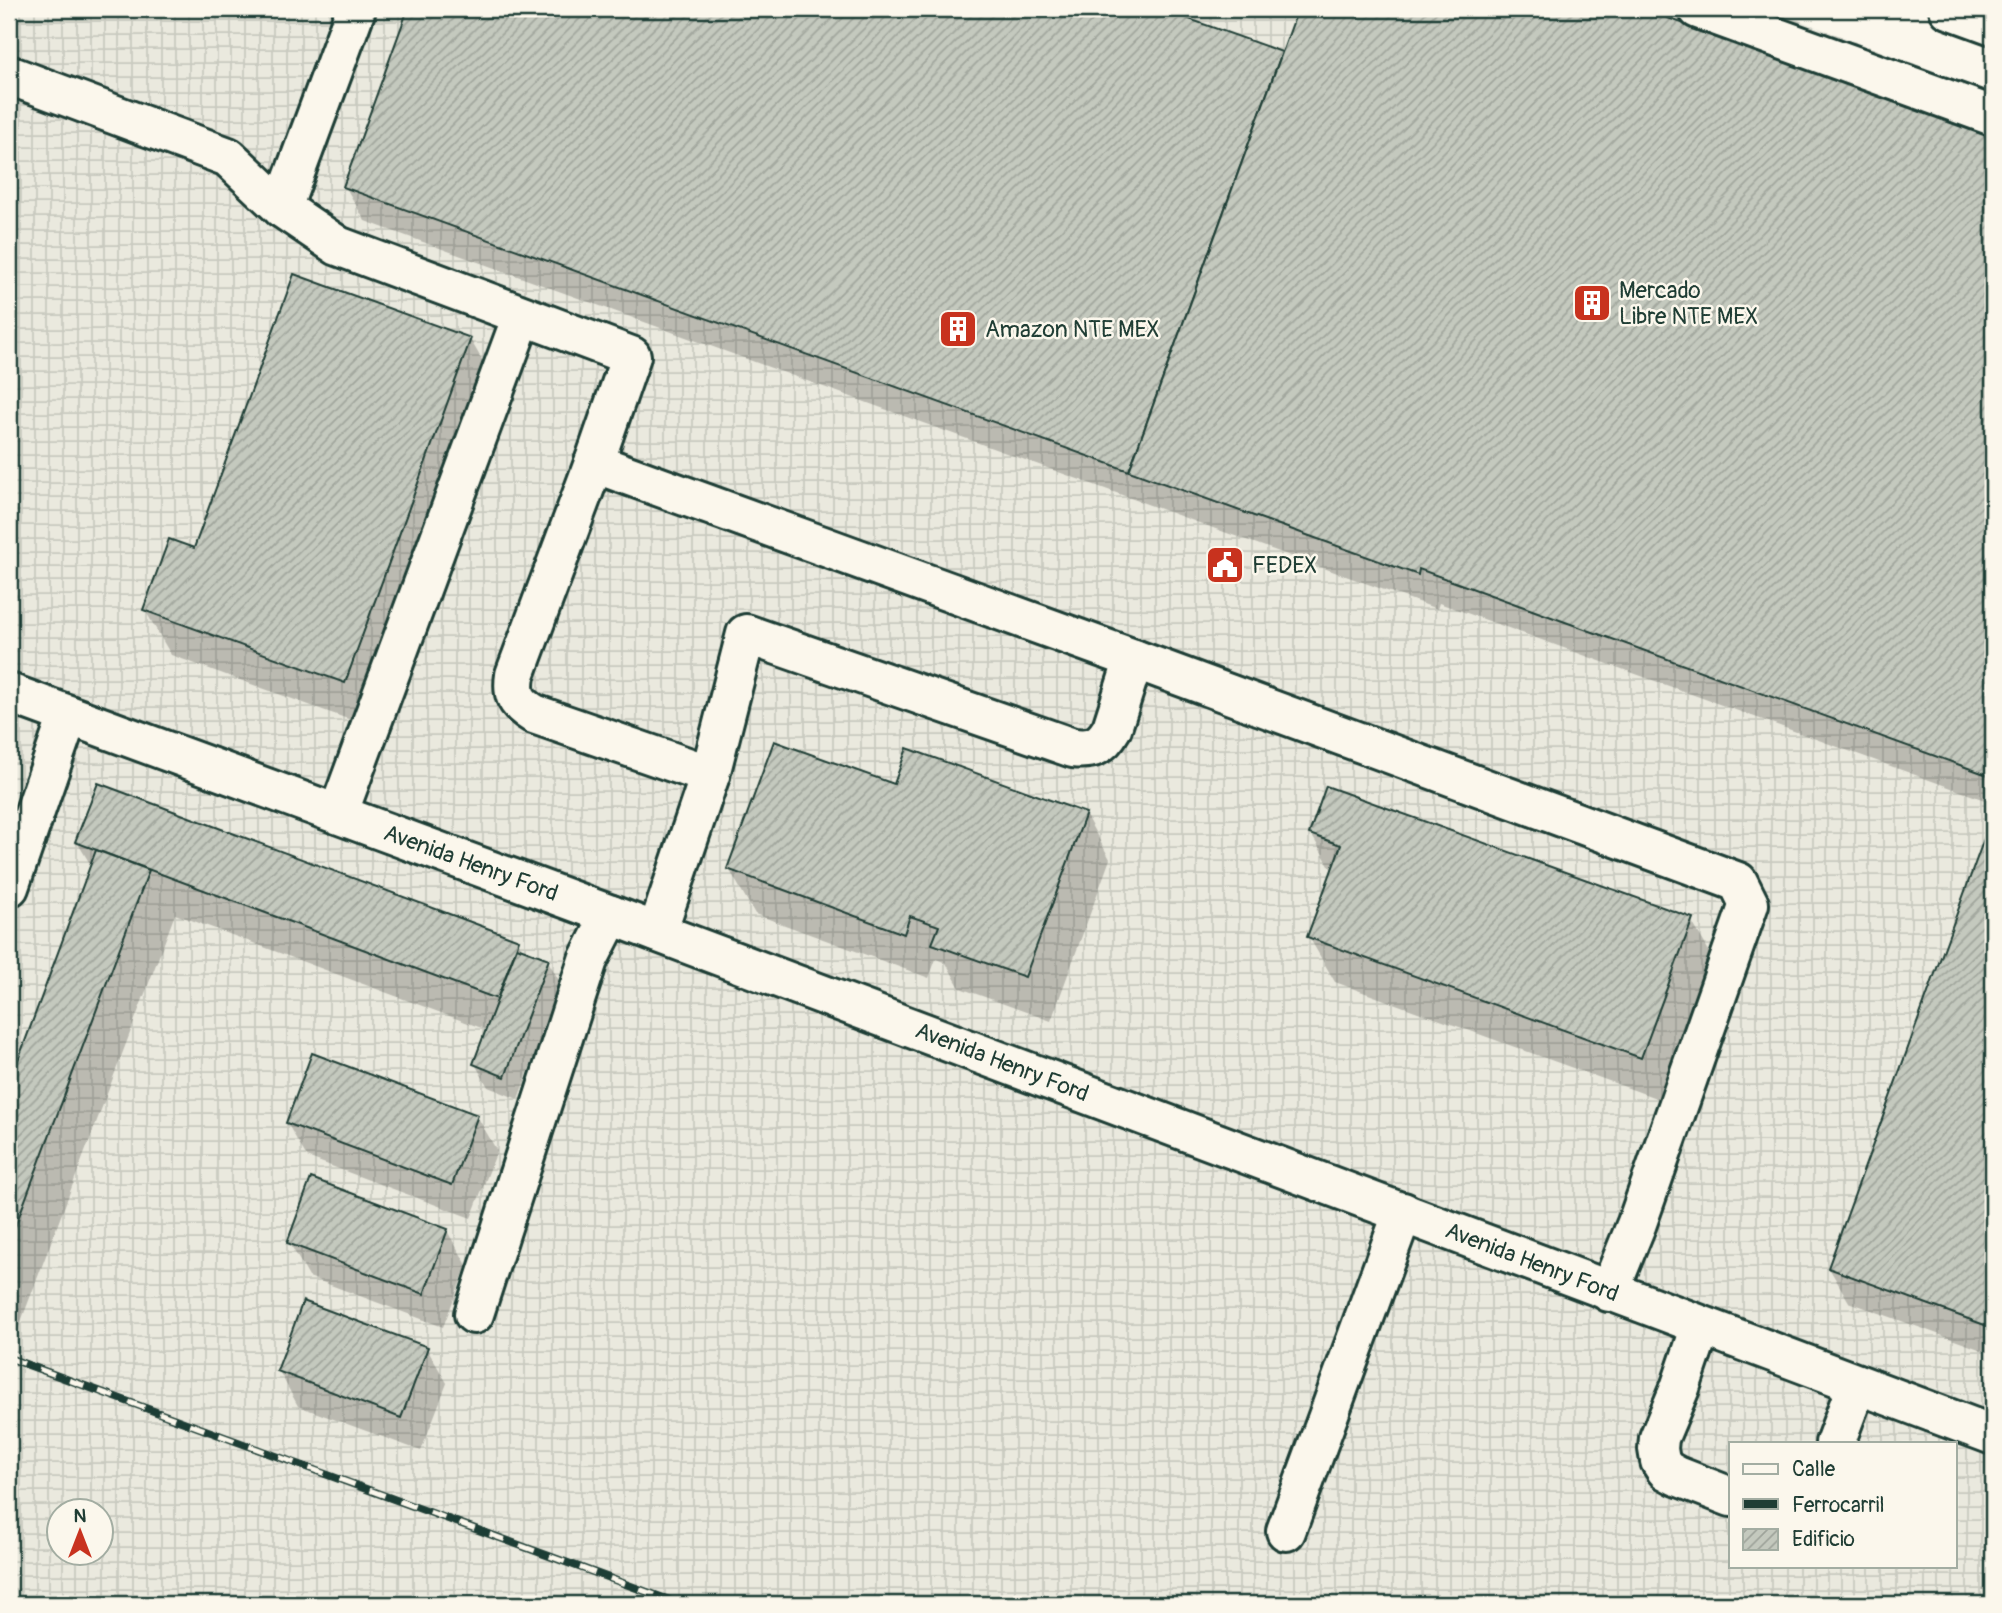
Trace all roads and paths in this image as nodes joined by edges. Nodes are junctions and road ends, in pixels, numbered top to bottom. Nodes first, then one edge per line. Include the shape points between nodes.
1 (356, 9) edge
2 (1698, 9) edge
3 (1949, 9) edge
4 (1993, 25) edge
5 (9, 75) edge
6 (1993, 116) edge
7 (282, 208) junction
8 (522, 316) junction
9 (594, 463) junction
10 (1134, 659) junction
11 (9, 693) edge
12 (68, 716) junction
13 (710, 775) junction
14 (338, 814) junction
15 (9, 887) edge
16 (611, 915) junction
17 (657, 932) junction
18 (1403, 1212) junction
19 (1609, 1292) junction
20 (474, 1314) dead end
21 (1701, 1326) junction
22 (1857, 1384) junction
23 (1993, 1435) edge
24 (1835, 1442) edge
25 (1729, 1496) edge
26 (1286, 1531) dead end

1 - 7 street
2 - 6 street
3 - 4 street
5 - 7 street via 228,157
7 - 8 street via 338,246
8 - 9 street via 631,356
8 - 14 street
9 - 10 street
9 - 13 street via 515,675 516,698 534,714
10 - 13 street via 1112,728 1106,739 1085,749 747,634
10 - 19 street via 1738,882 1749,904
11 - 12 street, Avenida Henry Ford
12 - 14 street, Avenida Henry Ford
12 - 15 street
13 - 17 street
14 - 16 street, Avenida Henry Ford
16 - 17 street, Avenida Henry Ford
16 - 20 street via 588,960
17 - 18 street, Avenida Henry Ford
18 - 19 street, Avenida Henry Ford
18 - 26 street
19 - 21 street, Avenida Henry Ford
21 - 22 street, Avenida Henry Ford
21 - 25 street via 1658,1449 1667,1470
22 - 23 street, Avenida Henry Ford
22 - 24 street

